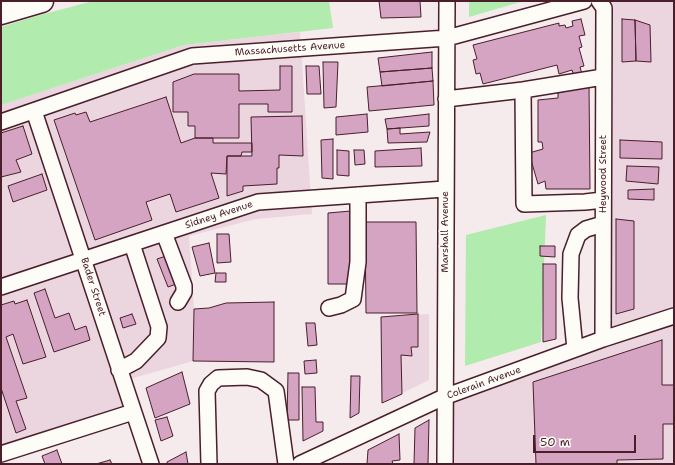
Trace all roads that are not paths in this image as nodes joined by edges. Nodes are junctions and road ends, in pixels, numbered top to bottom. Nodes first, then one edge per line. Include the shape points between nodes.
1 (42, 1) edge
2 (447, 1) edge
3 (584, 1) edge
4 (601, 5) edge
5 (1, 13) edge
6 (447, 38) junction
7 (603, 77) junction
8 (523, 90) junction
9 (446, 99) junction
10 (34, 111) junction
11 (1, 122) edge
12 (445, 189) junction
13 (358, 195) junction
14 (603, 200) junction
15 (603, 224) junction
16 (164, 233) junction
17 (132, 244) junction
18 (84, 259) junction
19 (1, 287) edge
20 (178, 302) dead end
21 (329, 308) dead end
22 (674, 316) edge
23 (603, 339) junction
24 (575, 349) junction
25 (120, 370) junction
26 (444, 397) junction
27 (133, 412) junction
28 (1, 454) edge
29 (151, 464) edge
30 (209, 464) edge
31 (286, 464) edge
32 (300, 464) edge
33 (445, 464) edge

1 - 5 highway
2 - 6 street, Marshall Avenue
3 - 6 street, Massachusetts Avenue
4 - 7 street, Heywood Street
6 - 9 street, Marshall Avenue
6 - 10 street, Massachusetts Avenue via 192,56
7 - 8 street
7 - 14 street, Heywood Street
8 - 9 street
8 - 14 street via 524,204
9 - 12 street, Marshall Avenue
10 - 11 street, Massachusetts Avenue
10 - 18 street, Bader Street
12 - 13 street, Sidney Avenue
12 - 26 street, Marshall Avenue
13 - 16 street, Sidney Avenue via 258,202
13 - 21 street via 358,262 353,298
14 - 15 street, Heywood Street
15 - 23 street, Heywood Street
15 - 24 street via 586,229 578,235 571,254 570,298
16 - 17 street, Sidney Avenue
16 - 20 street via 184,286 184,292
17 - 18 street, Sidney Avenue
17 - 25 street via 159,327 158,338 136,361
18 - 19 street, Sidney Avenue
18 - 25 street, Bader Street
22 - 23 street, Colerain Avenue
23 - 24 street, Colerain Avenue
24 - 26 street, Colerain Avenue
25 - 27 street, Bader Street
26 - 32 street, Colerain Avenue
26 - 33 street, Marshall Avenue
27 - 28 street
27 - 29 street, Bader Street
30 - 31 street via 208,392 211,384 218,378 247,376 261,380 276,391

